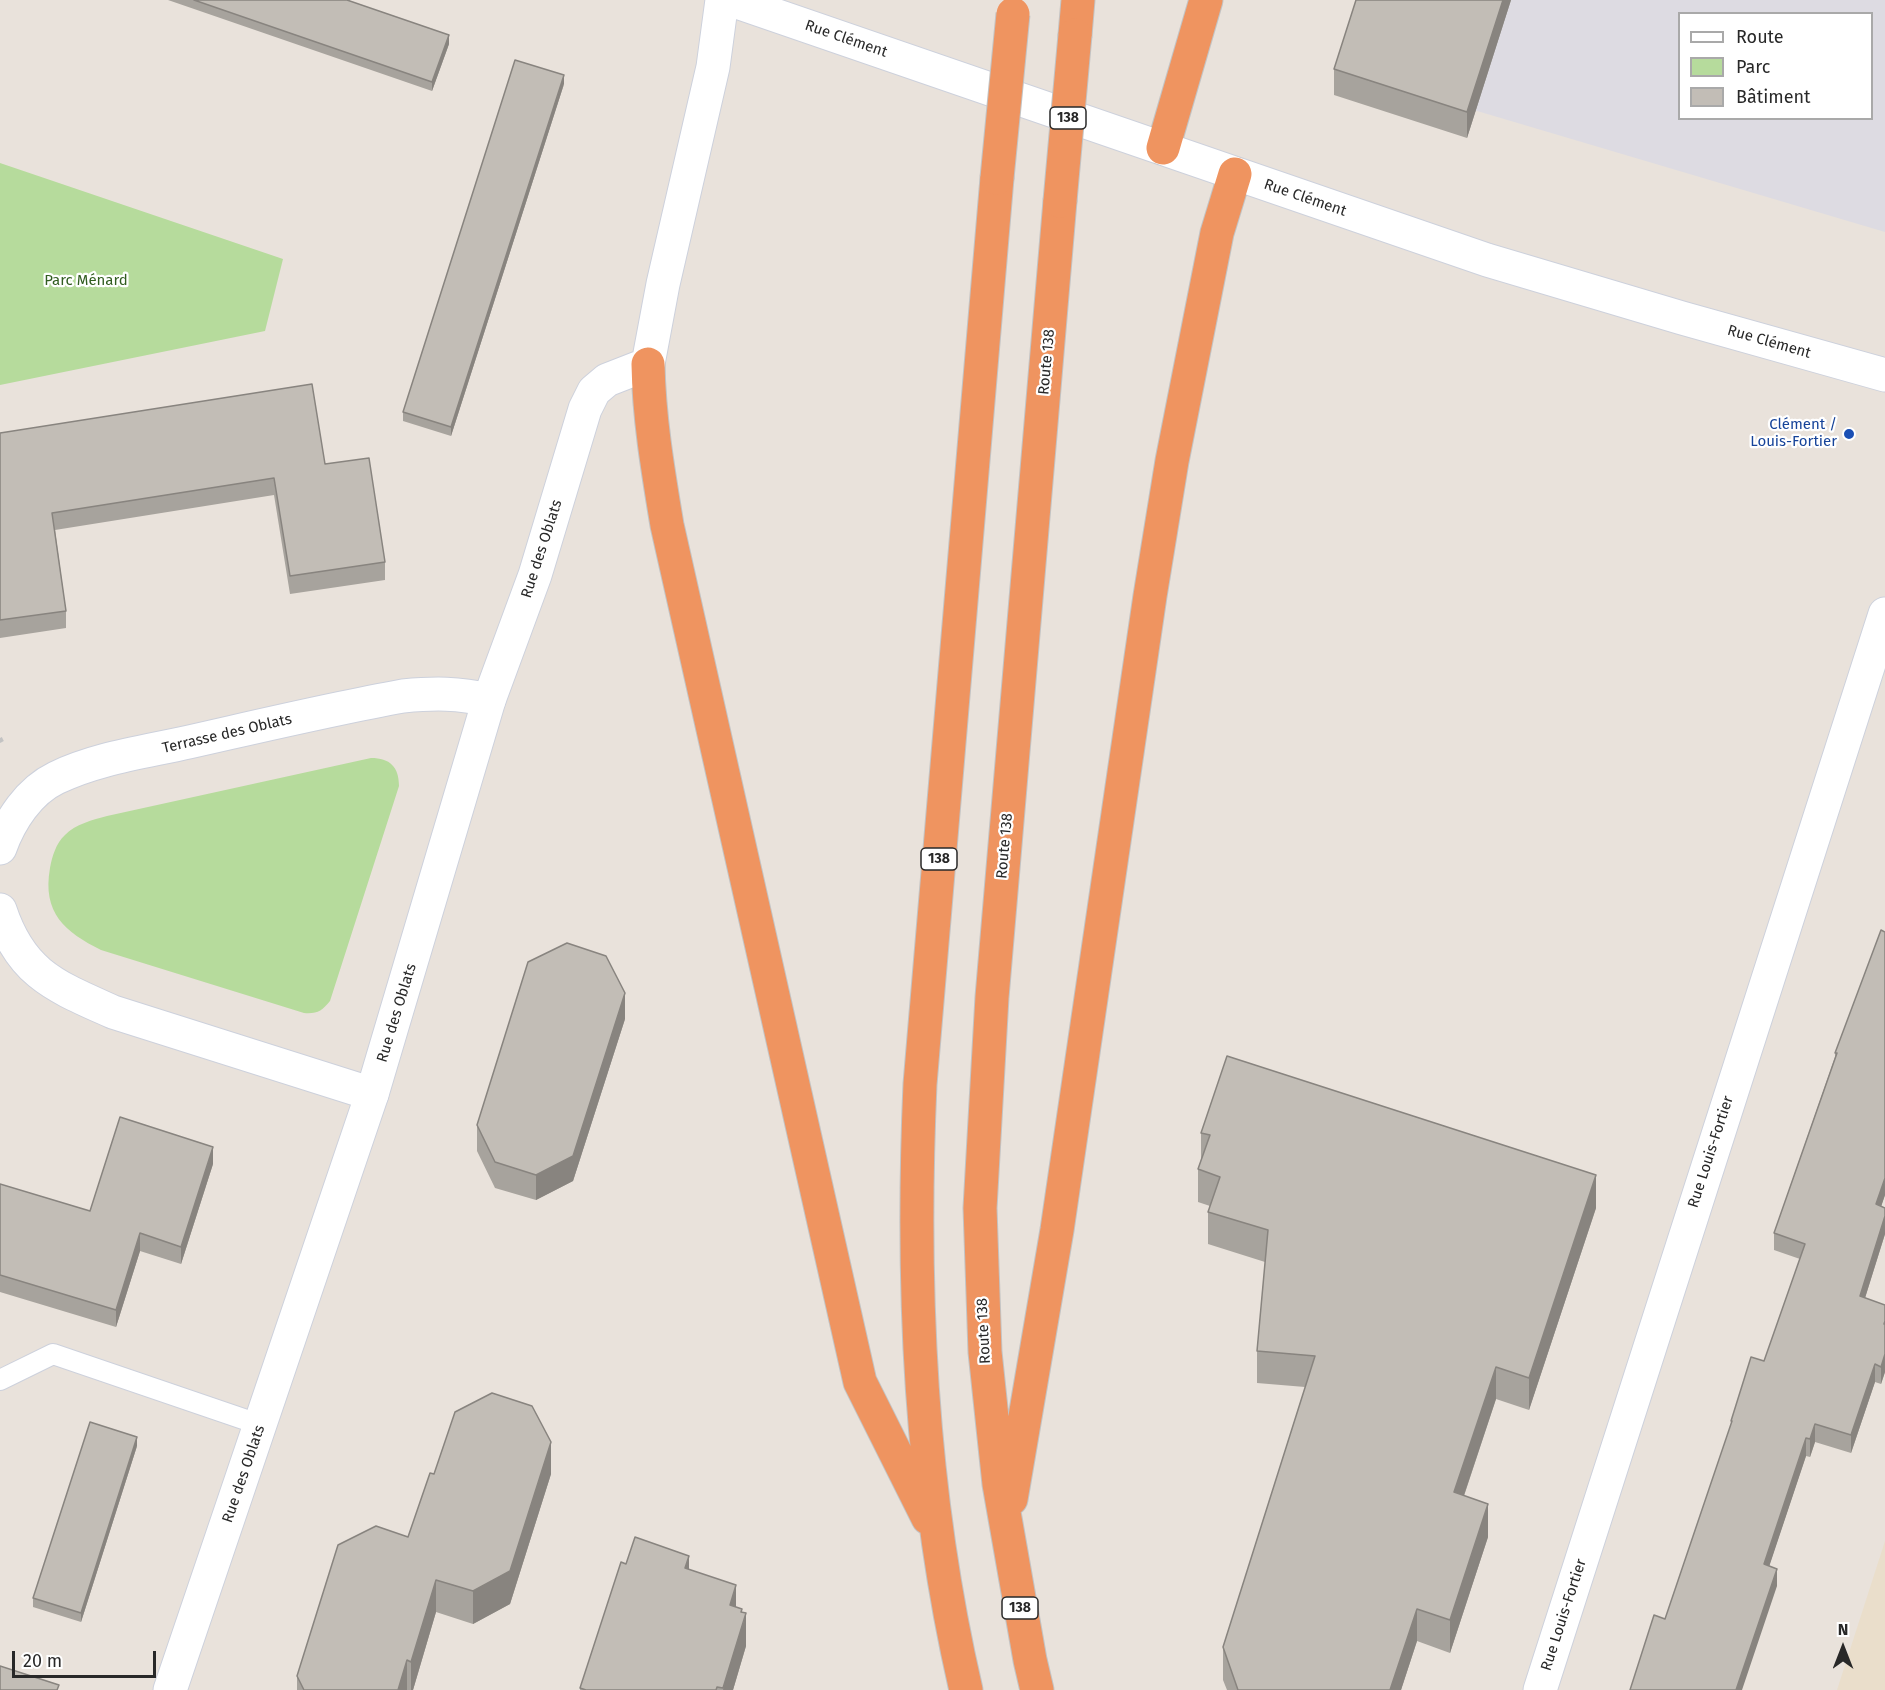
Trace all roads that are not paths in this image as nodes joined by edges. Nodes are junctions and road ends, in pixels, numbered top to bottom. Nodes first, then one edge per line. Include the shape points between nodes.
1 (722, 0) edge
2 (731, 0) edge
3 (1078, 0) edge
4 (1206, 0) edge
5 (1013, 7) edge
6 (1163, 148) junction
7 (1235, 174) junction
8 (648, 364) junction
9 (1885, 375) edge
10 (1885, 614) edge
11 (489, 700) junction
12 (0, 848) edge
13 (0, 910) edge
14 (372, 1094) junction
15 (0, 1380) edge
16 (261, 1425) junction
17 (1006, 1525) junction
18 (940, 1541) junction
19 (170, 1690) edge
20 (966, 1690) edge
21 (1037, 1690) edge
22 (1540, 1690) edge

1 - 8 street via 713,67
2 - 6 street, Rue Clément
3 - 17 highway, Route 138 / 138, bridge via 983,1136 980,1208 985,1352
4 - 6 highway
5 - 18 highway, 138, bridge via 920,1084 918,1326
6 - 7 street, Rue Clément
7 - 9 street, Rue Clément via 1487,260
7 - 17 highway via 1212,254 1170,472 1057,1230
8 - 11 street, Rue des Oblats via 607,380 594,391 585,409 535,575
8 - 18 highway via 652,429 667,525 860,1382
10 - 22 street, Rue Louis-Fortier
11 - 12 street, Terrasse des Oblats via 460,694 403,696 108,760 55,778 36,793 6,830
11 - 14 street, Rue des Oblats
13 - 14 street via 7,932 24,957 46,979 77,996 113,1012
14 - 16 street, Rue des Oblats
15 - 16 lane via 53,1354
16 - 19 street, Rue des Oblats
17 - 21 highway, Route 138 / 138
18 - 20 highway, 138

